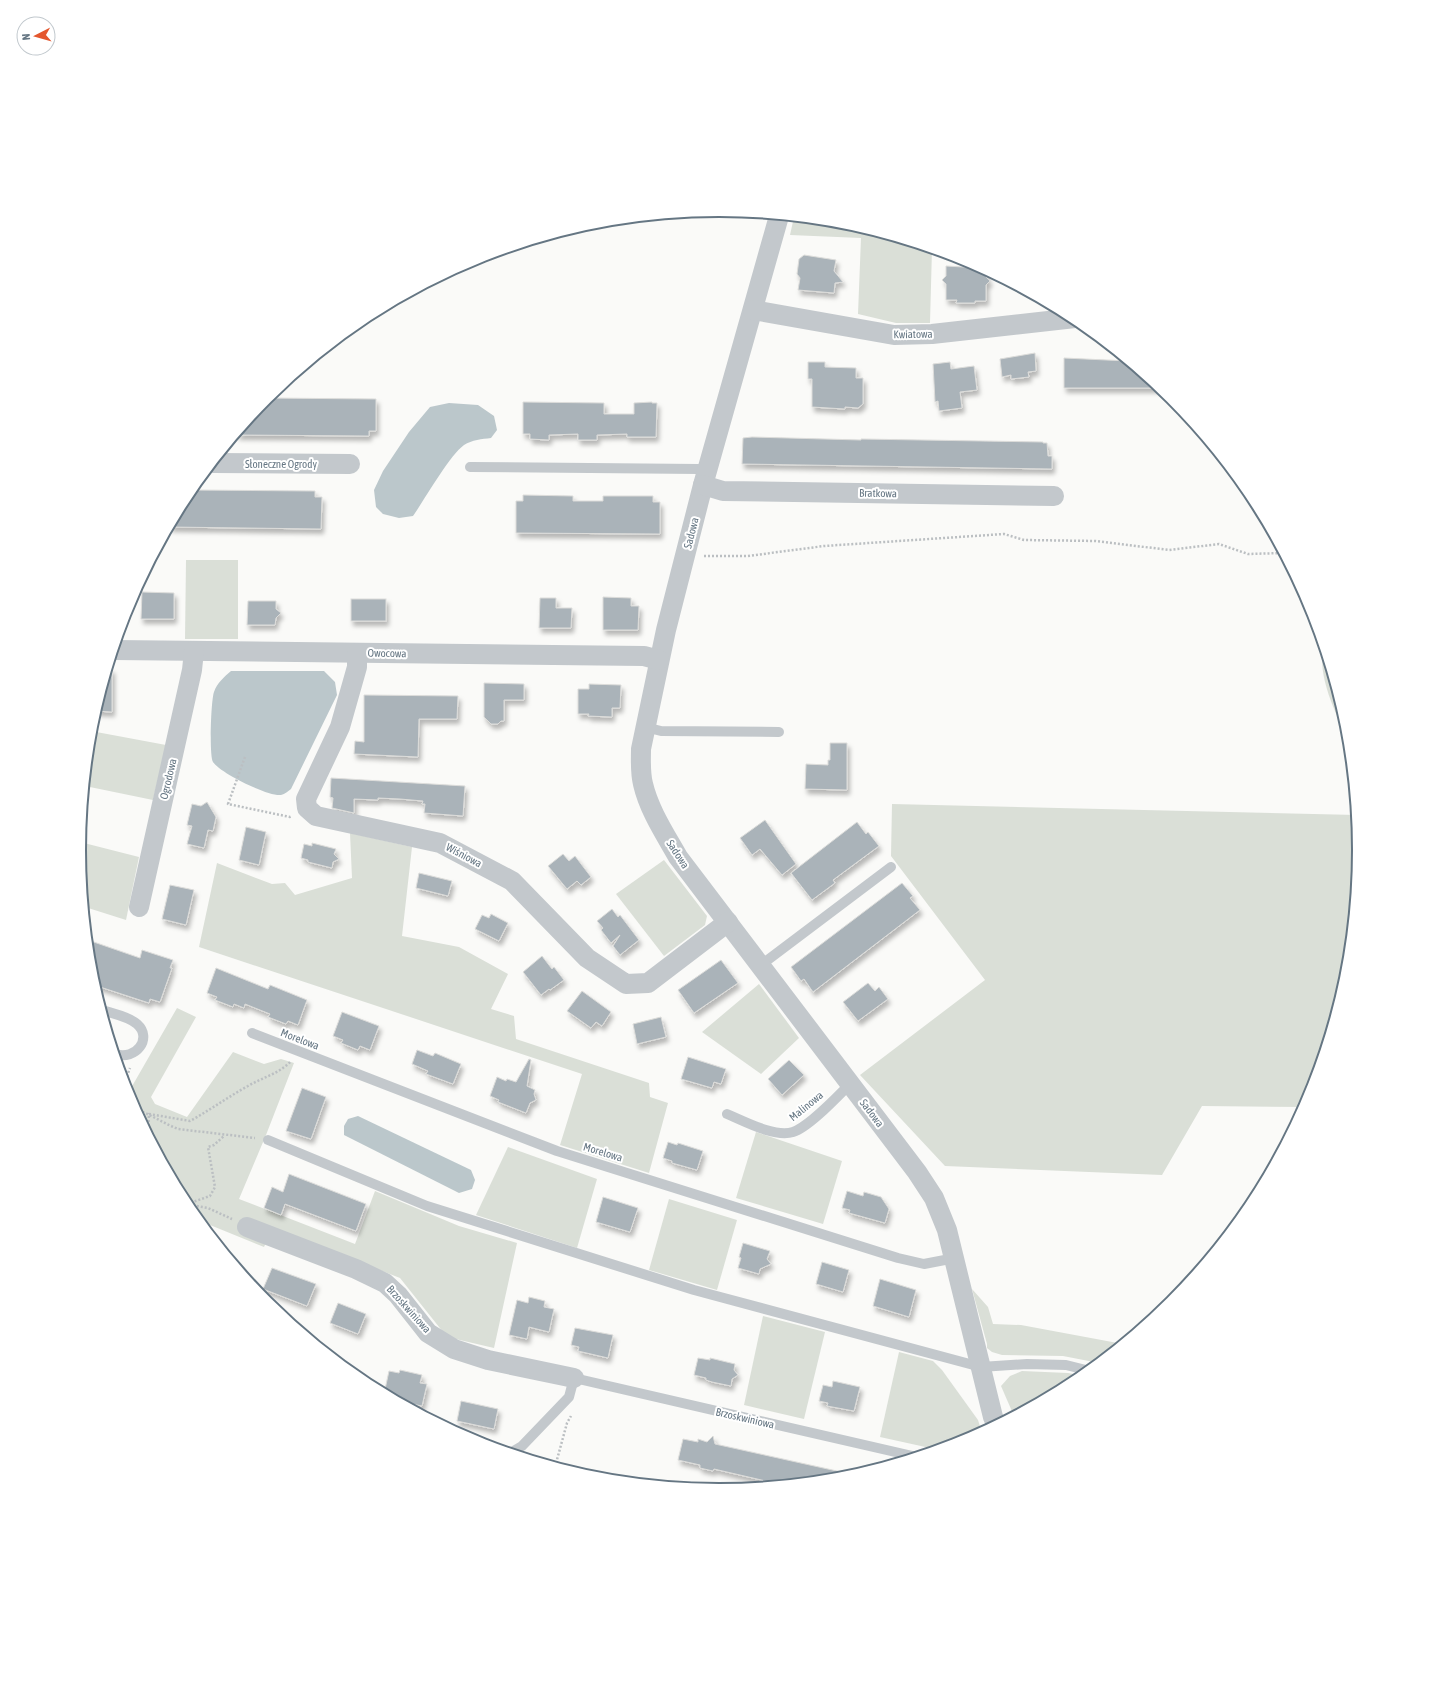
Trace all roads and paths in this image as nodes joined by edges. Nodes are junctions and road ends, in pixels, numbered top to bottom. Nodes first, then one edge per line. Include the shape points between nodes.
1 (778, 220) edge
2 (753, 310) junction
3 (1064, 319) edge
4 (219, 463) edge
5 (350, 464) dead end
6 (470, 467) dead end
7 (704, 478) junction
8 (1054, 496) dead end
9 (1279, 553) edge
10 (701, 556) dead end
11 (119, 650) edge
12 (194, 651) junction
13 (357, 653) junction
14 (659, 660) junction
15 (644, 727) junction
16 (779, 732) dead end
17 (245, 757) dead end
18 (307, 808) junction
19 (891, 867) dead end
20 (138, 907) dead end
21 (728, 922) junction
22 (760, 965) junction
23 (107, 1012) edge
24 (252, 1033) dead end
25 (298, 1050) junction
26 (121, 1056) edge
27 (132, 1063) dead end
28 (127, 1075) edge
29 (850, 1084) junction
30 (142, 1112) edge
31 (149, 1114) junction
32 (727, 1114) dead end
33 (148, 1125) edge
34 (225, 1136) junction
35 (268, 1140) joint
36 (193, 1202) edge
37 (196, 1206) edge
38 (247, 1227) joint
39 (955, 1258) junction
40 (981, 1366) junction
41 (1083, 1369) edge
42 (574, 1378) junction
43 (574, 1411) dead end
44 (995, 1421) edge
45 (515, 1450) edge
46 (907, 1455) edge
47 (556, 1462) edge

1 - 2 street, Sadowa
2 - 3 street, Kwiatowa via 894,335 932,334
2 - 7 street, Sadowa
4 - 5 street, Słoneczne Ogrody
6 - 7 lane via 698,469
7 - 8 street, Bratkowa via 723,491
7 - 14 street, Sadowa
9 - 10 path via 1248,554 1219,544 1168,550 1096,541 1024,540 1004,534 824,546 748,556
11 - 12 street, Owocowa
12 - 13 street, Owocowa
12 - 20 street, Ogrodowa via 192,670
13 - 14 street, Owocowa via 644,656
13 - 18 street via 357,666 340,727 306,798
14 - 15 street, Sadowa
15 - 16 lane via 661,731
15 - 21 street, Sadowa via 641,769 650,805 678,857
17 - 18 path via 228,804 290,817
18 - 21 street, Wiśniowa via 316,816 440,843 512,881 587,958 626,984 648,983
19 - 22 lane
21 - 22 street, Sadowa
22 - 29 street, Sadowa
23 - 26 lane via 131,1019 142,1033 142,1042 138,1050 130,1055
24 - 25 lane, Morelowa
25 - 31 path via 286,1066 190,1121
25 - 39 lane, Morelowa via 550,1148 898,1258 924,1264
27 - 28 path
29 - 32 lane, Malinowa via 805,1125 792,1132 767,1130
29 - 39 street, Sadowa via 934,1198
30 - 31 path
31 - 33 path
31 - 34 path via 178,1129
34 - 35 path
34 - 36 path via 208,1147 214,1188 210,1196
35 - 40 lane via 427,1206 671,1283 954,1361
37 - 38 path via 208,1208
38 - 42 street, Brzoskwiniowa via 356,1269 385,1283 398,1295 428,1333 454,1349 488,1360
39 - 40 street, Sadowa
40 - 41 lane via 1066,1364
40 - 44 street, Sadowa
42 - 45 lane via 569,1397
42 - 46 lane, Brzoskwiniowa
43 - 47 path via 567,1423

